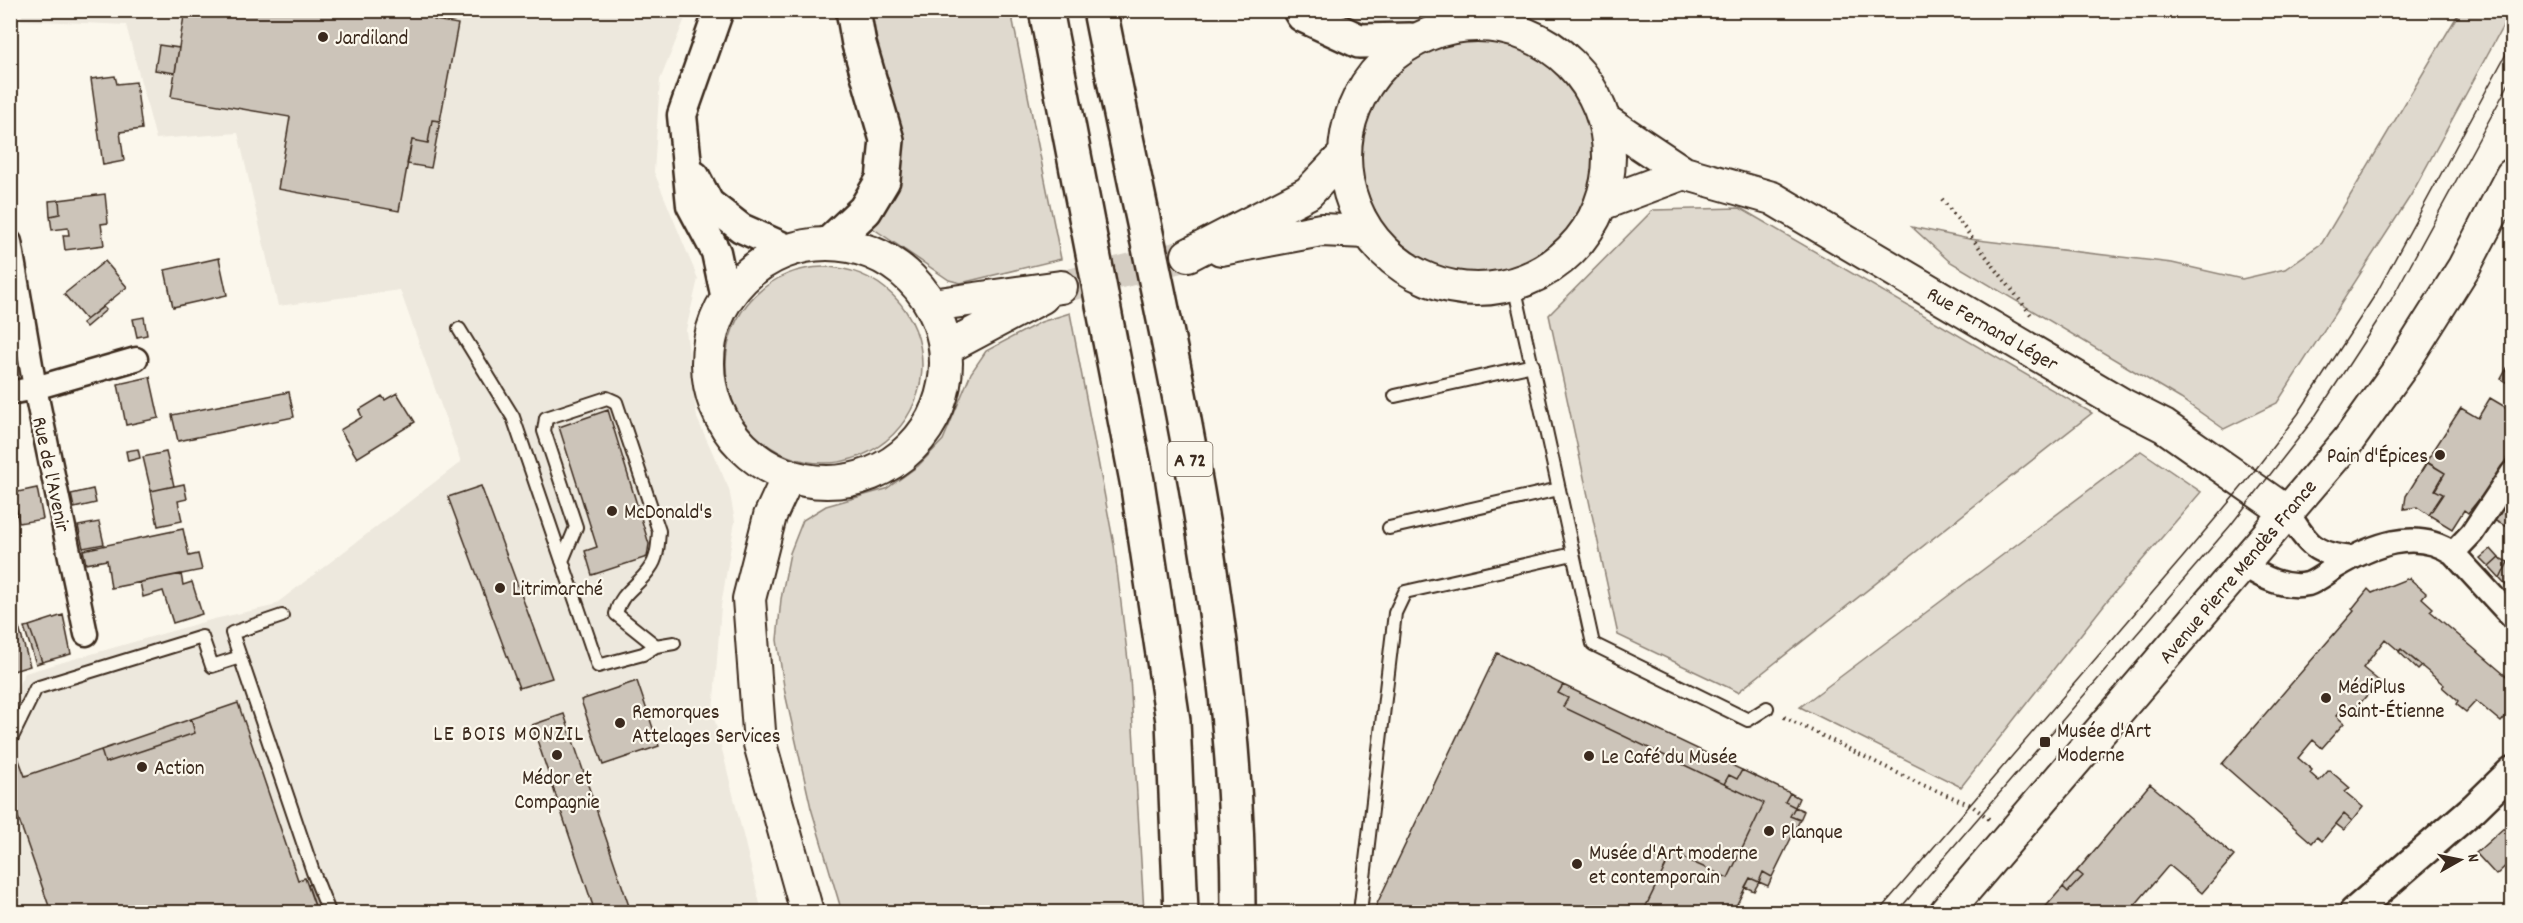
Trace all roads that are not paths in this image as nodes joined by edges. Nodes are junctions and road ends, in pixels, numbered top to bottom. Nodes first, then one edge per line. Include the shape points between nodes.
1 (719, 10) edge
2 (853, 10) edge
3 (1046, 10) edge
4 (1100, 10) edge
5 (1300, 10) edge
6 (1410, 40) junction
7 (1609, 123) junction
8 (684, 156) junction
9 (1342, 158) junction
10 (1684, 173) junction
11 (2512, 175) edge
12 (1604, 203) junction
13 (1366, 232) junction
14 (10, 242) edge
15 (831, 243) junction
16 (788, 249) junction
17 (1515, 285) junction
18 (726, 299) junction
19 (932, 304) junction
20 (459, 329) dead end
21 (946, 348) junction
22 (136, 358) dead end
23 (1533, 365) junction
24 (35, 388) junction
25 (10, 393) edge
26 (1395, 396) dead end
27 (2512, 473) edge
28 (788, 477) junction
29 (1559, 489) junction
30 (2288, 513) junction
31 (1389, 528) dead end
32 (2453, 553) junction
33 (1573, 554) junction
34 (2352, 558) junction
35 (562, 561) junction
36 (2243, 565) junction
37 (282, 616) dead end
38 (2512, 617) edge
39 (86, 634) dead end
40 (674, 643) dead end
41 (656, 646) junction
42 (240, 657) junction
43 (1767, 708) road end
44 (10, 741) edge
45 (2512, 771) edge
46 (2512, 796) edge
47 (2480, 815) junction
48 (329, 912) edge
49 (807, 912) edge
50 (1181, 912) edge
51 (1238, 912) edge
52 (1360, 912) edge
53 (1946, 912) edge
54 (2354, 912) edge
55 (2383, 912) edge

1 - 8 street via 682,115
2 - 15 highway via 887,140 883,180 865,210
3 - 50 highway, A 72 via 1137,481 1173,721
4 - 51 highway, A 72 via 1202,524 1226,700
5 - 6 highway via 1303,15 1359,41
6 - 7 main road via 1466,24 1505,27 1542,41 1572,64
6 - 9 main road via 1390,56 1362,89
7 - 10 main road, Rue Fernand Léger
7 - 12 main road
8 - 16 street via 709,203 741,228
8 - 18 street via 691,205 716,252
9 - 13 main road via 1356,212
9 - 13 main road via 1308,193 1188,255 1321,230
10 - 12 main road
10 - 30 main road, Rue Fernand Léger via 1772,198 2164,426
11 - 30 main road, Avenue Pierre Mendès France via 2464,267 2401,367 2348,441
12 - 17 main road via 1575,247 1548,270
13 - 17 main road via 1407,270 1441,285 1478,290
14 - 24 street, Rue de l'Avenir
15 - 16 main road
15 - 19 main road via 871,251 906,272
16 - 18 main road via 764,261
17 - 23 lane
18 - 28 main road via 711,332 707,367 714,403 743,447 756,460
19 - 21 main road
19 - 21 main road via 1061,287
20 - 35 lane via 513,417
21 - 28 main road via 945,389 929,426 903,457 868,477 827,484
22 - 24 street
23 - 26 lane
23 - 29 lane
24 - 25 street
24 - 39 street, Rue de l'Avenir
27 - 32 street via 2472,533
28 - 49 main road via 770,516 749,599 760,744
29 - 31 lane
29 - 33 lane
30 - 34 street via 2306,541 2327,555
30 - 36 main road, Avenue Pierre Mendès France
32 - 34 street via 2442,545 2410,540 2376,545
32 - 38 street
33 - 43 lane via 1593,644 1748,720
33 - 52 lane via 1405,592 1395,613
34 - 36 street via 2308,584 2272,582
35 - 41 lane via 598,666 643,654
35 - 41 lane via 576,527 544,431 546,418 607,398 616,402 660,531 650,568 619,601 616,614
36 - 53 main road, Avenue Pierre Mendès France
37 - 42 lane via 232,633
40 - 41 lane
42 - 44 lane via 212,666 202,637 36,688
42 - 48 lane
45 - 47 street
46 - 47 street
47 - 54 street
47 - 55 street

